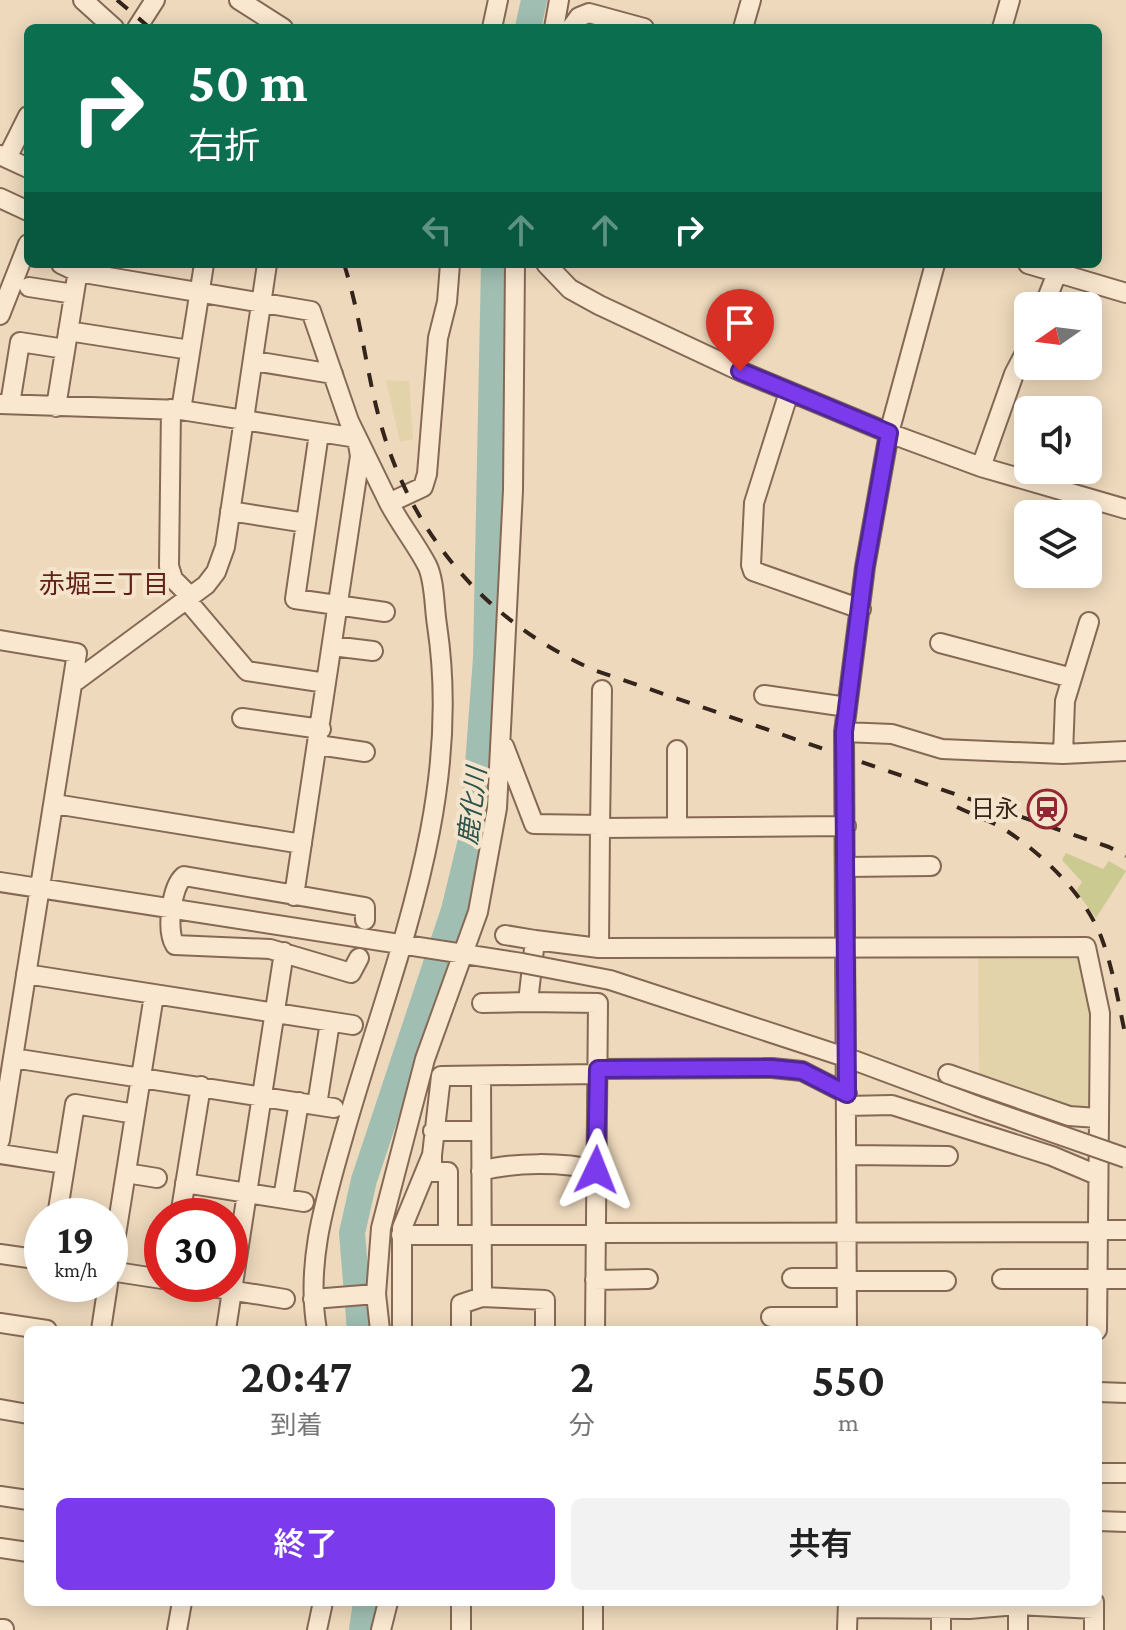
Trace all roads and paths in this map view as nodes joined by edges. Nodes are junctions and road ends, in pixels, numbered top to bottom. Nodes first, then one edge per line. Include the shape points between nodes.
1 (83, 0) edge
2 (155, 0) edge
3 (239, 0) edge
4 (559, 0) edge
5 (751, 0) edge
6 (1010, 0) edge
7 (110, 24) edge
8 (140, 24) edge
9 (277, 24) edge
10 (555, 24) edge
11 (574, 24) edge
12 (629, 24) edge
13 (744, 24) edge
14 (1003, 24) edge
15 (24, 123) edge
16 (4, 156) edge
17 (24, 166) edge
18 (0, 198) edge
19 (24, 209) edge
20 (24, 257) edge
21 (73, 268) edge
22 (78, 268) edge
23 (203, 268) edge
24 (266, 268) edge
25 (450, 268) edge
26 (515, 268) edge
27 (551, 268) edge
28 (934, 268) edge
29 (1041, 268) edge
30 (1057, 273) junction
31 (29, 287) dead end
32 (200, 292) junction
33 (1050, 292) edge
34 (1126, 293) edge
35 (74, 294) junction
36 (261, 303) junction
37 (0, 315) edge
38 (67, 340) junction
39 (190, 350) junction
40 (254, 361) junction
41 (333, 374) junction
42 (1014, 374) edge
43 (789, 392) junction
44 (5, 404) edge
45 (56, 407) junction
46 (176, 410) junction
47 (244, 421) junction
48 (319, 433) junction
49 (889, 433) junction
50 (357, 438) junction
51 (981, 467) junction
52 (389, 503) junction
53 (1126, 509) edge
54 (230, 511) junction
55 (306, 523) junction
56 (188, 598) junction
57 (338, 606) junction
58 (861, 609) junction
59 (385, 612) dead end
60 (1089, 622) dead end
61 (0, 640) edge
62 (940, 643) dead end
63 (332, 646) junction
64 (373, 651) dead end
65 (1072, 678) junction
66 (76, 681) junction
67 (326, 683) junction
68 (602, 690) dead end
69 (764, 695) dead end
70 (847, 707) junction
71 (242, 718) dead end
72 (844, 732) junction
73 (319, 737) junction
74 (502, 740) junction
75 (677, 750) dead end
76 (1126, 751) edge
77 (365, 752) dead end
78 (1063, 754) junction
79 (55, 804) junction
80 (600, 826) junction
81 (846, 826) junction
82 (677, 827) junction
83 (302, 844) junction
84 (931, 866) dead end
85 (846, 867) junction
86 (0, 882) edge
87 (41, 889) junction
88 (294, 896) junction
89 (173, 910) junction
90 (365, 920) dead end
91 (505, 935) dead end
92 (535, 940) junction
93 (404, 945) junction
94 (599, 948) junction
95 (847, 948) junction
96 (284, 952) junction
97 (462, 955) junction
98 (359, 958) dead end
99 (26, 974) junction
100 (154, 995) junction
101 (528, 1002) junction
102 (482, 1003) dead end
103 (275, 1013) junction
104 (330, 1022) junction
105 (353, 1025) dead end
106 (9, 1052) edge
107 (848, 1058) junction
108 (598, 1072) junction
109 (948, 1074) dead end
110 (141, 1075) junction
111 (481, 1076) junction
112 (201, 1086) junction
113 (1000, 1090) junction
114 (4, 1091) edge
115 (262, 1095) junction
116 (847, 1100) junction
117 (316, 1105) junction
118 (135, 1114) junction
119 (1098, 1118) junction
120 (433, 1131) junction
121 (474, 1131) dead end
122 (984, 1136) junction
123 (0, 1140) edge
124 (0, 1154) edge
125 (432, 1155) junction
126 (847, 1155) junction
127 (948, 1156) dead end
128 (1126, 1158) edge
129 (65, 1164) junction
130 (596, 1170) junction
131 (481, 1171) junction
132 (126, 1173) junction
133 (1097, 1175) junction
134 (157, 1178) dead end
135 (185, 1183) junction
136 (247, 1193) junction
137 (60, 1198) edge
138 (120, 1198) edge
139 (183, 1198) edge
140 (246, 1198) edge
141 (283, 1198) junction
142 (304, 1202) dead end
143 (1126, 1230) edge
144 (1098, 1231) junction
145 (846, 1233) junction
146 (594, 1234) junction
147 (401, 1235) junction
148 (448, 1235) junction
149 (481, 1235) junction
150 (0, 1254) edge
151 (24, 1257) edge
152 (792, 1278) dead end
153 (648, 1279) dead end
154 (846, 1279) junction
155 (1002, 1279) dead end
156 (1098, 1279) junction
157 (1126, 1279) edge
158 (595, 1280) junction
159 (946, 1281) dead end
160 (248, 1293) edge
161 (376, 1294) junction
162 (482, 1297) junction
163 (285, 1299) dead end
164 (313, 1299) junction
165 (105, 1302) edge
166 (230, 1302) edge
167 (771, 1317) dead end
168 (0, 1323) edge
169 (847, 1324) edge
170 (102, 1326) edge
171 (227, 1326) edge
172 (316, 1326) edge
173 (380, 1326) edge
174 (402, 1326) edge
175 (461, 1326) edge
176 (545, 1326) edge
177 (595, 1326) edge
178 (1097, 1326) edge
179 (24, 1327) edge
180 (1102, 1392) edge
181 (1126, 1393) edge
182 (0, 1409) edge
183 (24, 1413) edge
184 (1102, 1473) edge
185 (1126, 1473) edge
186 (0, 1496) edge
187 (24, 1499) edge
188 (1102, 1521) edge
189 (1126, 1522) edge
190 (0, 1548) edge
191 (24, 1551) edge
192 (181, 1606) edge
193 (322, 1606) edge
194 (387, 1606) edge
195 (461, 1606) edge
196 (593, 1606) edge
197 (848, 1606) edge
198 (941, 1606) joint
199 (1006, 1606) edge
200 (1018, 1606) edge
201 (1094, 1606) edge
202 (177, 1630) edge
203 (317, 1630) edge
204 (381, 1630) edge
205 (461, 1630) edge
206 (593, 1630) edge
207 (847, 1630) edge
208 (941, 1630) edge
209 (1018, 1630) edge
210 (1094, 1630) edge

1 - 7 street
2 - 8 street
3 - 9 street
4 - 10 street
5 - 13 street
6 - 14 street
11 - 12 street via 589,13
15 - 16 street
16 - 17 street
18 - 19 street
20 - 37 street
21 - 35 street
22 - 32 street
23 - 32 street
24 - 36 street
25 - 52 street via 427,474 423,487
26 - 74 street via 513,490
27 - 43 street via 570,289 599,305
28 - 49 street
29 - 30 street
30 - 33 street
30 - 34 street
31 - 35 street
32 - 36 street
32 - 39 street
35 - 38 street
36 - 40 street
36 - 41 street via 311,311
38 - 39 street
38 - 44 street via 20,342
38 - 45 street
39 - 46 street
40 - 41 street
40 - 47 street
41 - 50 street
42 - 51 street
43 - 49 street
43 - 58 street via 756,492 751,565 753,571
44 - 45 street
45 - 46 street
46 - 47 street
46 - 56 street via 169,566
47 - 48 street
47 - 54 street
48 - 50 street
48 - 55 street
49 - 51 street
49 - 58 street
50 - 52 street
50 - 57 street via 360,456
51 - 53 street
52 - 93 street via 428,567 441,650 444,720 427,861
54 - 55 street
54 - 56 street via 216,572
55 - 57 street via 295,599
56 - 66 street
56 - 67 street via 247,671
57 - 59 street
57 - 63 street
58 - 70 street
60 - 65 street
61 - 66 street via 77,653
62 - 65 street
63 - 64 street
63 - 67 street
65 - 78 street via 1065,701
66 - 79 street
67 - 73 street
68 - 80 street
69 - 70 street
70 - 72 street
71 - 73 street
72 - 78 street via 892,734 942,749
72 - 81 street
73 - 77 street
73 - 83 street
74 - 80 street via 534,824
74 - 97 street via 492,842 478,912
75 - 82 street
76 - 78 street
79 - 83 street
79 - 87 street
80 - 82 street
80 - 94 street
81 - 82 street
81 - 85 street
83 - 88 street
84 - 85 street
85 - 95 street
86 - 87 street
87 - 89 street
87 - 99 street
88 - 89 street via 184,876
88 - 90 street via 365,907
89 - 93 street
89 - 96 street via 170,937 175,945
91 - 92 street
92 - 94 street
92 - 101 street
93 - 97 street
93 - 164 street via 327,1197 312,1270
94 - 95 street
95 - 107 street
95 - 119 street via 1086,947 1100,1013
96 - 98 street via 351,973
96 - 103 street
97 - 107 street, bridge via 610,980
97 - 161 street via 425,1059 381,1228
99 - 100 street
99 - 106 street
100 - 103 street
100 - 110 street
101 - 102 street
101 - 108 street via 598,1003
103 - 104 street
103 - 115 street
104 - 105 street
104 - 117 street
106 - 110 street
106 - 114 street
107 - 116 street
107 - 128 street, bridge
108 - 111 street
108 - 116 street via 802,1071
108 - 130 street
109 - 113 street
110 - 112 street
110 - 118 street
111 - 120 street via 441,1076
111 - 131 street
112 - 115 street
112 - 135 street
113 - 119 street via 1069,1116
113 - 122 street
114 - 123 street
115 - 117 street
115 - 136 street
116 - 122 street via 892,1105
116 - 126 street
117 - 141 street
118 - 129 street via 75,1104
118 - 132 street
119 - 133 street
120 - 121 street
120 - 125 street
122 - 133 street
124 - 129 street
125 - 147 street
125 - 148 street via 432,1172 448,1172
126 - 127 street
126 - 145 street
129 - 137 street
130 - 131 street via 565,1166
130 - 146 street
131 - 149 street
132 - 134 street
132 - 138 street
133 - 144 street
135 - 136 street
135 - 139 street
136 - 140 street
136 - 141 street
141 - 142 street
143 - 144 street
144 - 145 street
144 - 156 street
145 - 146 street
145 - 154 street
146 - 149 street
146 - 158 street
147 - 148 street
147 - 174 street
148 - 149 street
149 - 162 street
150 - 151 street
152 - 154 street
153 - 158 street
154 - 159 street
154 - 169 street
155 - 156 street
156 - 157 street
156 - 178 street
158 - 177 street
160 - 163 street
161 - 164 street
161 - 173 street
162 - 175 street via 461,1304
162 - 176 street via 545,1300
164 - 172 street
165 - 170 street
166 - 171 street
167 - 169 street
168 - 179 street
180 - 181 street
182 - 183 street
184 - 185 street
186 - 187 street
188 - 189 street
190 - 191 street
192 - 202 street
193 - 203 street
194 - 204 street
195 - 205 street
196 - 206 street
197 - 207 street
198 - 199 street
198 - 208 street
200 - 209 street
201 - 210 street

